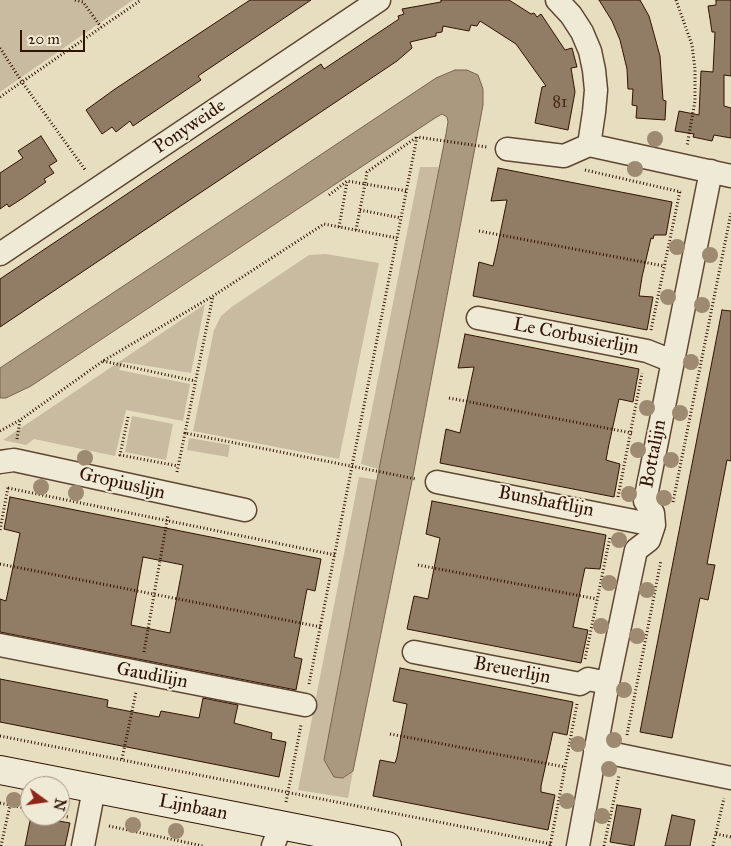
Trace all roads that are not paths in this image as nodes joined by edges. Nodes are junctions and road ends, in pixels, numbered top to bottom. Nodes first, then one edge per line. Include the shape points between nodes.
1 (379, 0) edge
2 (557, 0) edge
3 (589, 145) junction
4 (507, 149) road end
5 (721, 174) edge
6 (0, 254) edge
7 (478, 318) dead end
8 (672, 362) junction
9 (7, 461) edge
10 (427, 480) road end
11 (245, 510) dead end
12 (654, 524) junction
13 (0, 645) edge
14 (414, 652) dead end
15 (608, 683) junction
16 (305, 705) road end
17 (595, 750) junction
18 (0, 770) edge
19 (730, 778) edge
20 (94, 789) junction
21 (277, 835) edge
22 (567, 845) edge
23 (83, 846) edge
24 (386, 846) edge

1 - 6 street, Ponyweide
2 - 3 street via 571,15 590,51 596,90
3 - 4 street via 564,156
3 - 5 street, Bottalijn
5 - 8 street, Bottalijn via 705,195
7 - 8 street, Le Corbusierlijn via 647,351
8 - 12 street, Bottalijn via 645,500 654,513
9 - 11 street, Gropiuslijn
10 - 12 street, Bunshaftlijn
12 - 15 street via 649,540 636,550
13 - 16 street, Gaudilijn
14 - 15 street, Breuerlijn via 580,684 588,679
15 - 17 street
17 - 19 street
17 - 22 street
18 - 20 street, Lijnbaan
20 - 21 street, Lijnbaan
20 - 23 street
21 - 24 street, Lijnbaan

